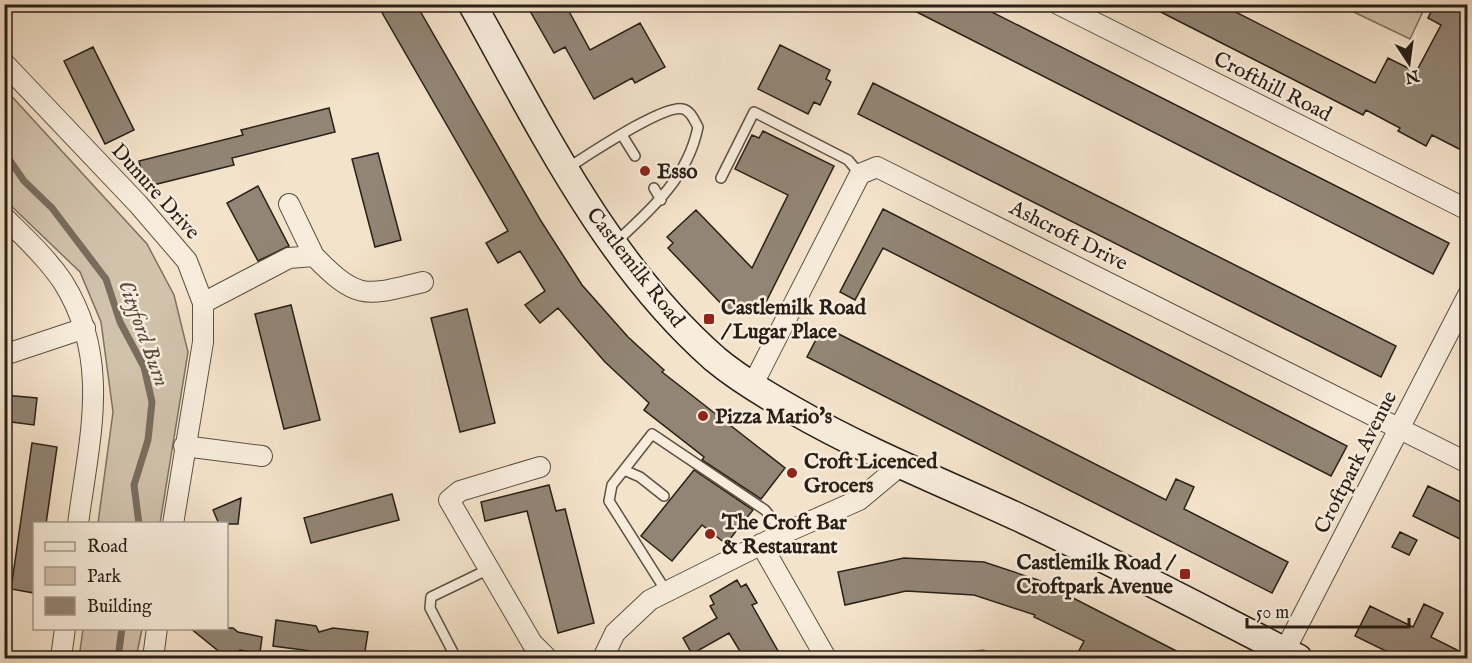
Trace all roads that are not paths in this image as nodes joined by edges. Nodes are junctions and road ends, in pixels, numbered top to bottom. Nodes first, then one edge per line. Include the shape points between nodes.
1 (472, 4) edge
2 (1058, 4) edge
3 (4, 63) edge
4 (622, 135) junction
5 (635, 156) dead end
6 (564, 170) junction
7 (860, 174) junction
8 (721, 178) dead end
9 (654, 189) dead end
10 (661, 200) junction
11 (289, 204) dead end
12 (1467, 210) edge
13 (4, 217) edge
14 (613, 245) junction
15 (315, 256) junction
16 (423, 282) dead end
17 (1467, 295) edge
18 (203, 303) junction
19 (85, 328) junction
20 (4, 355) edge
21 (752, 386) junction
22 (1400, 428) junction
23 (184, 446) junction
24 (262, 456) dead end
25 (1467, 463) edge
26 (901, 465) junction
27 (540, 467) dead end
28 (624, 470) junction
29 (663, 496) dead end
30 (78, 522) edge
31 (173, 522) edge
32 (780, 535) junction
33 (761, 544) junction
34 (489, 568) junction
35 (666, 591) junction
36 (65, 630) edge
37 (157, 630) edge
38 (1288, 656) edge
39 (61, 658) edge
40 (153, 658) edge
41 (456, 658) edge
42 (547, 658) edge
43 (603, 658) edge
44 (826, 658) edge

1 - 6 street, Castlemilk Road
2 - 12 street, Crofthill Road
3 - 18 street, Dunure Drive via 187,261
4 - 5 lane
4 - 6 lane
4 - 10 lane via 669,110 682,109 694,119 698,127 691,153
6 - 14 street, Castlemilk Road
7 - 8 lane via 848,160 754,112
7 - 21 street
7 - 22 street, Ashcroft Drive via 877,167 893,173
9 - 10 lane
10 - 14 lane
11 - 15 street
13 - 19 street via 62,282
14 - 21 street, Castlemilk Road via 666,310 716,360
15 - 16 street via 354,291 381,292
15 - 18 street via 289,258
17 - 22 street, Croftpark Avenue
18 - 23 street, Dunure Drive via 203,342
19 - 20 street
19 - 30 street via 94,388 93,417
21 - 26 street, Castlemilk Road via 830,432
22 - 25 street, Ashcroft Drive
22 - 38 street, Croftpark Avenue
23 - 24 street
23 - 31 street, Dunure Drive
26 - 32 street via 859,500
26 - 38 street, Castlemilk Road via 1021,519
27 - 34 street via 460,491 450,500
28 - 29 lane via 640,477
28 - 32 lane via 652,434 765,510
28 - 35 lane via 612,485 609,501
32 - 33 street
33 - 35 street
33 - 44 street
34 - 41 lane via 431,597 429,608
34 - 42 street via 532,643
35 - 43 street via 630,616 615,633
36 - 39 street
37 - 40 street

